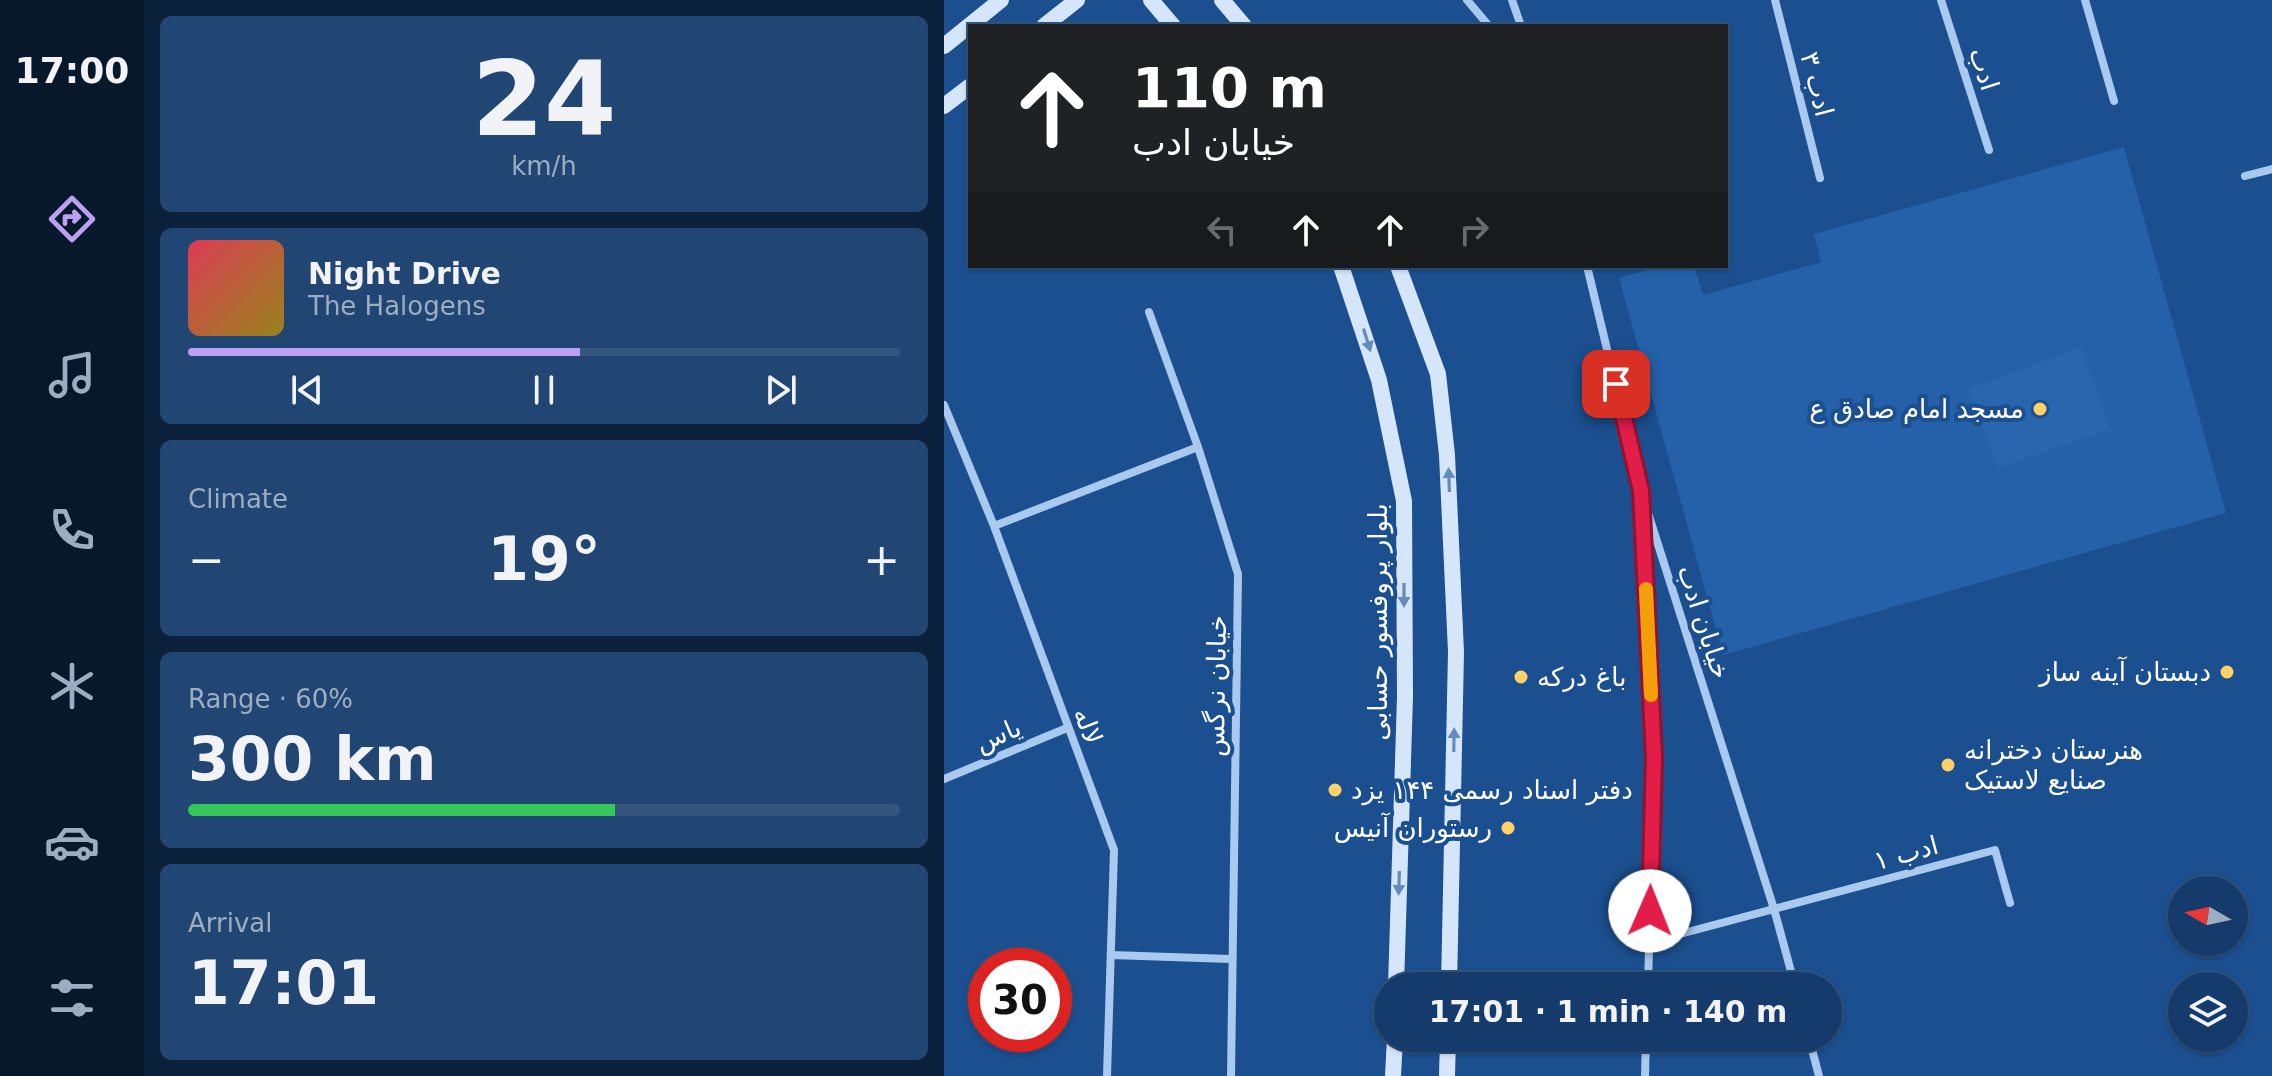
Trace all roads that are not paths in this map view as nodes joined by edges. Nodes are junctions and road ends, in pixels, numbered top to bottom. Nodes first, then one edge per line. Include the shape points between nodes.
1 (1001, 0) edge
2 (1077, 0) edge
3 (1151, 0) edge
4 (1222, 0) edge
5 (1467, 0) edge
6 (1512, 0) edge
7 (1775, 0) edge
8 (1941, 0) edge
9 (2085, 0) edge
10 (971, 24) edge
11 (1047, 24) edge
12 (1171, 24) edge
13 (1242, 24) edge
14 (1487, 24) edge
15 (1520, 24) edge
16 (968, 27) edge
17 (944, 46) edge
18 (968, 88) edge
19 (2114, 101) dead end
20 (944, 106) edge
21 (1989, 150) dead end
22 (2272, 169) edge
23 (2245, 176) dead end
24 (1820, 178) dead end
25 (1342, 268) edge
26 (1399, 268) edge
27 (1587, 268) edge
28 (1149, 312) dead end
29 (944, 405) edge
30 (1198, 447) junction
31 (1641, 491) junction
32 (994, 526) junction
33 (1067, 728) junction
34 (944, 779) edge
35 (2010, 903) dead end
36 (1774, 909) junction
37 (1650, 942) junction
38 (1111, 955) junction
39 (1230, 959) junction
40 (1396, 972) edge
41 (1449, 972) edge
42 (1649, 972) edge
43 (1791, 972) edge
44 (1394, 1052) edge
45 (1448, 1052) edge
46 (1646, 1052) edge
47 (1813, 1052) edge
48 (1107, 1076) edge
49 (1231, 1076) edge
50 (1393, 1076) edge
51 (1447, 1076) edge
52 (1645, 1076) edge
53 (1819, 1076) edge

1 - 10 main road
2 - 11 main road
3 - 12 main road
4 - 13 main road
5 - 14 street
6 - 15 street
7 - 24 street, ادب ۳
8 - 21 street, ادب
9 - 19 street
16 - 17 main road
18 - 20 main road
22 - 23 street
25 -> 40 main road, بلوار پروفسور حسابی via 1379,380 1404,501 1405,697
41 -> 26 main road via 1456,652 1447,455 1438,374
27 - 31 street, خیابان ادب
28 - 30 street, خیابان نرگس
29 - 32 street, لاله
30 - 32 street
30 - 39 street, خیابان نرگس via 1238,574
31 - 36 street, خیابان ادب
31 - 37 street via 1654,758
32 - 33 street, لاله
33 - 34 street, یاس
33 - 38 street, لاله via 1114,850
35 - 36 street, ادب ۱ via 1995,850
36 - 37 street
36 - 43 street, خیابان ادب
37 - 42 street
38 - 39 street
38 - 48 street, لاله
39 - 49 street, خیابان نرگس
44 - 50 main road
45 - 51 main road
46 - 52 street
47 - 53 street

